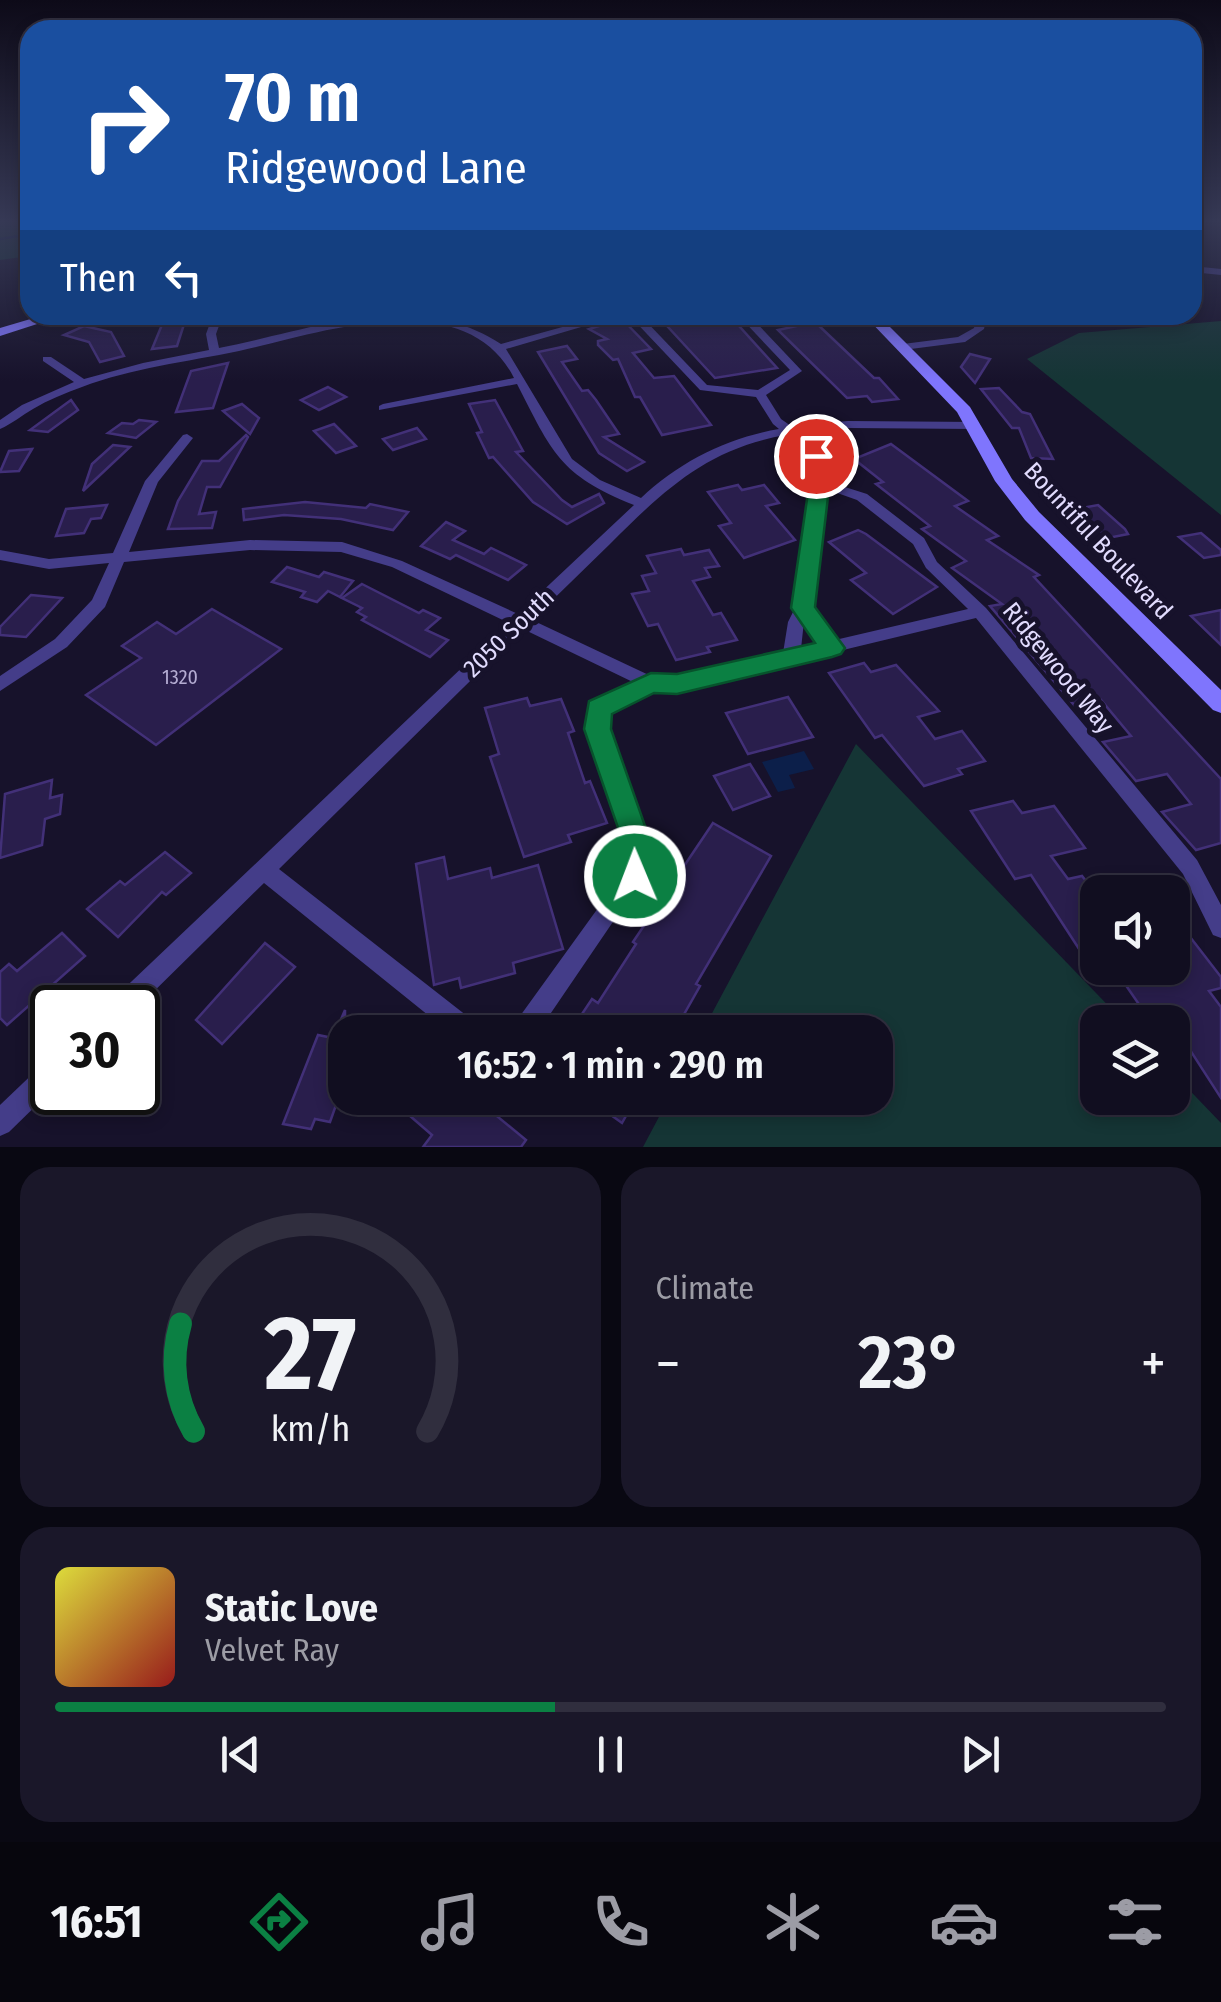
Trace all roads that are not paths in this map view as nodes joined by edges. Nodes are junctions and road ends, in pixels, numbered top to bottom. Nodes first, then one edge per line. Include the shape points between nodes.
1 (214, 325) edge
2 (333, 325) edge
3 (444, 325) edge
4 (581, 325) edge
5 (645, 325) edge
6 (753, 325) edge
7 (880, 325) edge
8 (980, 325) edge
9 (903, 347) junction
10 (499, 348) junction
11 (215, 352) junction
12 (47, 358) dead end
13 (520, 380) junction
14 (81, 382) junction
15 (760, 394) junction
16 (383, 408) dead end
17 (0, 425) edge
18 (975, 425) junction
19 (790, 433) junction
20 (187, 438) dead end
21 (820, 481) junction
22 (643, 504) junction
23 (0, 555) edge
24 (120, 559) junction
25 (803, 608) junction
26 (980, 612) junction
27 (520, 622) junction
28 (832, 648) junction
29 (791, 658) junction
30 (651, 683) junction
31 (0, 685) edge
32 (1221, 704) edge
33 (264, 870) junction
34 (1221, 927) edge
35 (144, 985) edge
36 (446, 1015) edge
37 (536, 1015) edge
38 (30, 1094) edge
39 (0, 1123) edge

1 - 11 street
2 - 11 street
3 - 10 street via 479,334
4 - 10 street
5 - 15 street via 704,388
6 - 15 street via 797,371
7 - 9 main road, Bountiful Boulevard
8 - 9 street via 968,337
9 - 18 main road, Bountiful Boulevard
10 - 13 street
11 - 14 street
12 - 14 street
13 - 16 street
13 - 22 street via 574,471
14 - 17 street
15 - 19 street
18 - 19 street, 2050 South via 856,423
18 - 32 main road, Bountiful Boulevard via 1004,481 1032,516
19 - 21 street
19 - 22 street, 2050 South via 708,454
20 - 24 street via 152,481
21 - 25 street
21 - 26 street, Ridgewood Way via 862,497 920,542 931,566
22 - 27 street, 2050 South
23 - 24 street via 49,564
24 - 27 street via 266,544 342,547 397,564
24 - 31 street via 84,622
25 - 28 street
25 - 29 street
26 - 28 street
26 - 34 street, Ridgewood Way via 1190,867
27 - 30 street
27 - 33 street, 2050 South
28 - 29 street
29 - 30 street via 677,684
30 - 37 street via 598,708 595,719 643,863
33 - 35 street, 2050 South
33 - 36 street
38 - 39 street

